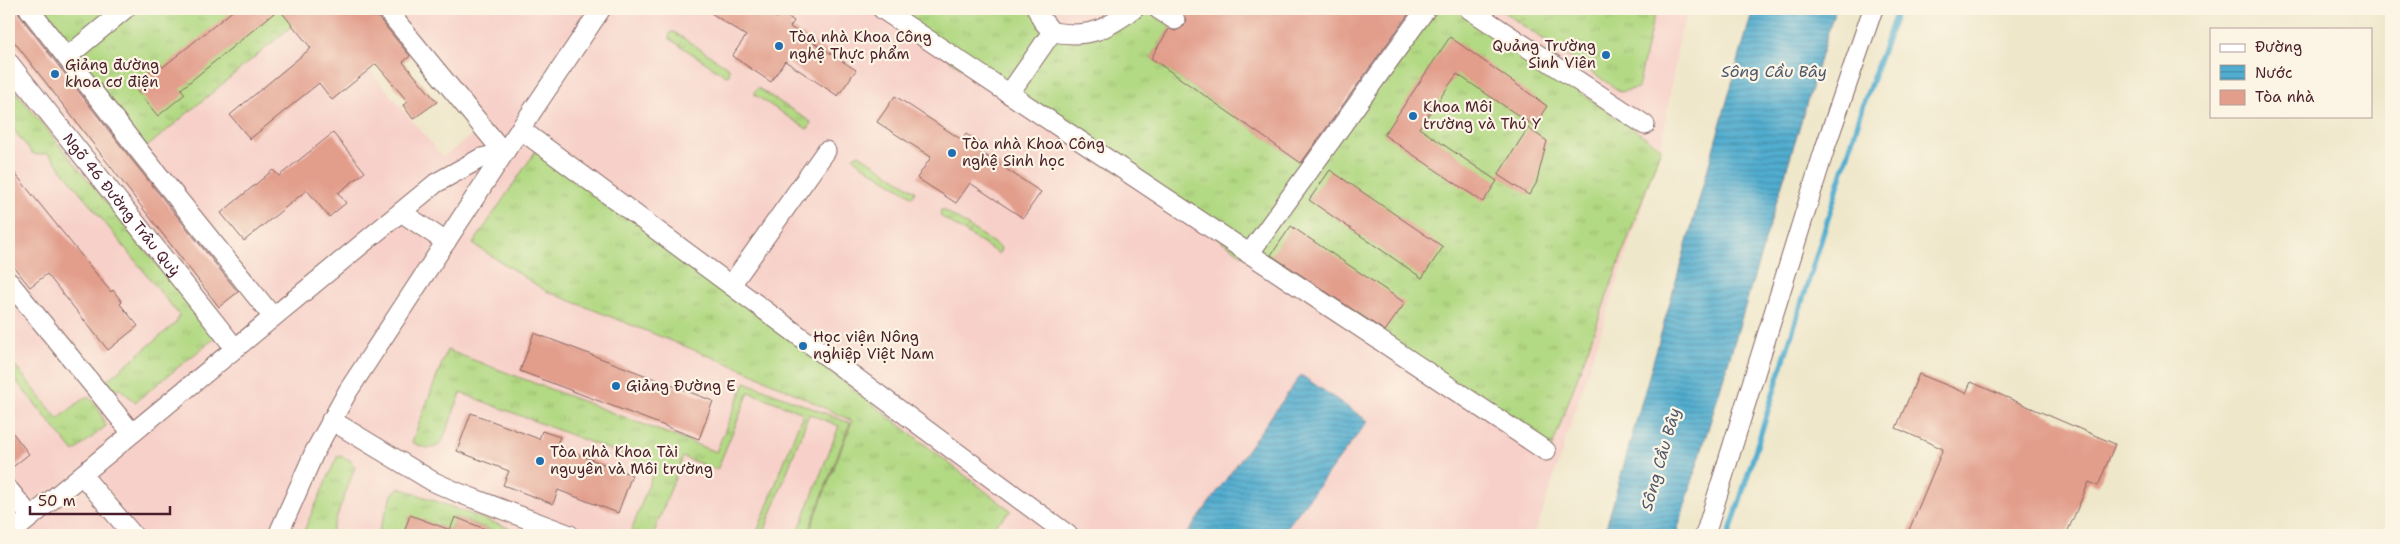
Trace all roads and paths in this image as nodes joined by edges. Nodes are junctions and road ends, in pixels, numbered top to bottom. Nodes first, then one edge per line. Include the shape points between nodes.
1 (29, 9) edge
2 (125, 9) edge
3 (386, 9) edge
4 (601, 9) edge
5 (882, 9) edge
6 (1037, 9) edge
7 (1134, 9) edge
8 (1158, 9) edge
9 (1426, 9) edge
10 (1469, 9) edge
11 (1874, 9) edge
12 (1175, 20) dead end
13 (1052, 32) junction
14 (67, 57) junction
15 (9, 63) edge
16 (1008, 94) junction
17 (1645, 125) dead end
18 (520, 129) junction
19 (826, 151) dead end
20 (504, 153) junction
21 (400, 212) junction
22 (446, 242) junction
23 (1249, 254) junction
24 (9, 282) edge
25 (731, 285) junction
26 (273, 317) junction
27 (235, 348) junction
28 (331, 420) junction
29 (132, 433) junction
30 (1546, 451) dead end
31 (82, 475) junction
32 (9, 490) edge
33 (31, 517) junction
34 (9, 535) edge
35 (133, 535) edge
36 (278, 535) edge
37 (570, 535) edge
38 (1068, 535) edge
39 (1705, 535) edge

1 - 14 street
2 - 14 street
3 - 20 street
4 - 18 street
5 - 16 street
6 - 13 street
7 - 13 street via 1091,34
8 - 12 street
9 - 23 street
10 - 17 street
11 - 39 street via 1825,148
13 - 16 street
14 - 26 street
15 - 27 street, Ngõ 46 Đường Trâu Quỳ
16 - 23 street
18 - 20 street
18 - 25 street
19 - 25 street
20 - 21 street via 481,158 458,169
20 - 22 street
21 - 22 street
21 - 26 street
22 - 28 street
23 - 30 street
24 - 29 street
25 - 38 street
26 - 27 street
27 - 29 street
28 - 36 street
28 - 37 street via 432,481
29 - 31 street
31 - 33 street
31 - 35 street
32 - 33 street
33 - 34 street

